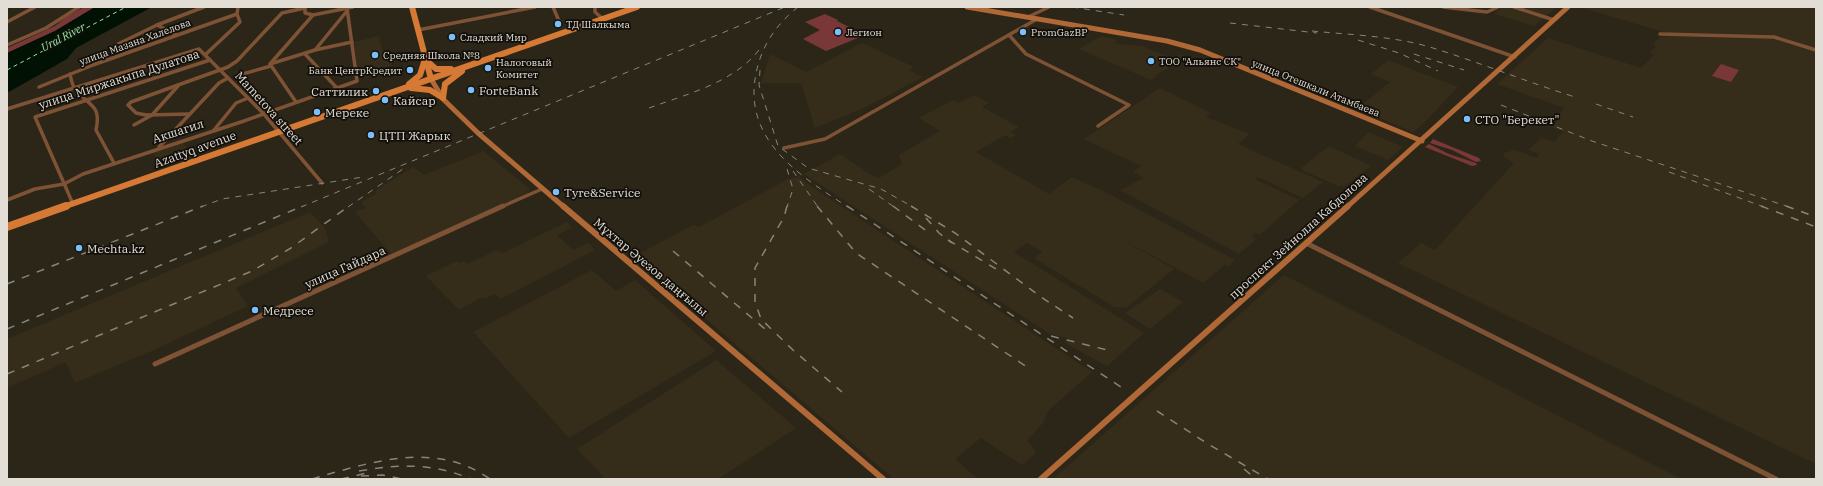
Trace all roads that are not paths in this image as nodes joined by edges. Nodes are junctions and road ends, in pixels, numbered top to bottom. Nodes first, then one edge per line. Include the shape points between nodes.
1 (35, 7) edge
2 (79, 7) edge
3 (204, 7) edge
4 (238, 7) edge
5 (305, 7) edge
6 (353, 7) edge
7 (412, 7) edge
8 (535, 7) edge
9 (552, 7) edge
10 (595, 7) edge
11 (637, 7) edge
12 (967, 7) edge
13 (1049, 7) edge
14 (1370, 7) edge
15 (1444, 7) edge
16 (1474, 7) edge
17 (1498, 7) edge
18 (1514, 7) edge
19 (1568, 7) edge
20 (347, 10) junction
21 (1487, 12) junction
22 (237, 14) junction
23 (313, 15) junction
24 (1028, 17) junction
25 (603, 19) junction
26 (1037, 19) junction
27 (558, 20) dead end
28 (1554, 20) junction
29 (7, 22) edge
30 (157, 25) junction
31 (418, 30) junction
32 (1660, 34) dead end
33 (177, 35) junction
34 (1009, 35) junction
35 (352, 42) junction
36 (116, 45) dead end
37 (7, 46) edge
38 (315, 50) junction
39 (1816, 50) edge
40 (305, 54) junction
41 (205, 55) junction
42 (1515, 57) junction
43 (425, 59) junction
44 (210, 60) junction
45 (477, 63) junction
46 (271, 65) junction
47 (221, 70) junction
48 (70, 74) junction
49 (239, 75) dead end
50 (228, 78) junction
51 (431, 79) junction
52 (179, 85) junction
53 (39, 87) dead end
54 (74, 88) junction
55 (337, 88) junction
56 (393, 92) junction
57 (248, 98) junction
58 (443, 98) junction
59 (87, 101) junction
60 (296, 102) junction
61 (7, 109) edge
62 (263, 113) junction
63 (189, 114) junction
64 (152, 116) junction
65 (134, 125) dead end
66 (1098, 126) dead end
67 (214, 130) junction
68 (279, 131) junction
69 (1422, 141) junction
70 (784, 148) dead end
71 (157, 149) junction
72 (114, 163) junction
73 (322, 183) dead end
74 (64, 184) junction
75 (542, 189) junction
76 (7, 200) edge
77 (73, 204) junction
78 (7, 227) edge
79 (1306, 243) junction
80 (155, 364) dead end
81 (883, 479) edge
82 (1040, 479) edge
83 (1776, 479) edge

1 - 29 street
2 - 37 street via 46,28
3 - 30 street
4 - 22 street
5 - 23 street via 305,13
5 - 47 street, улица Миржакыпа Дулатова via 282,13 238,61
6 - 20 street
7 - 31 main road, Мұхтар Әуезов даңғылы
8 - 31 street
9 - 27 street
10 - 25 street via 595,12
11 - 25 main road
12 - 24 main road, улица Отешкали Атамбаева
13 - 24 street
14 - 42 street
15 - 21 street
16 - 21 street
17 - 21 street
18 - 28 street
19 - 28 main road, проспект Зейнолла Кабдолова
20 - 23 street
20 - 35 street
20 - 38 street
22 - 33 street, улица Мазана Халелова
22 - 41 street via 240,22
23 - 46 street
24 - 26 main road, улица Отешкали Атамбаева
25 - 45 main road
26 - 34 street
26 - 69 main road, улица Отешкали Атамбаева via 1167,41 1200,50
28 - 42 main road, проспект Зейнолла Кабдолова
30 - 33 street
30 - 36 street
31 - 43 main road, Мұхтар Әуезов даңғылы
32 - 39 street via 1774,37
33 - 48 street, улица Мазана Халелова
34 - 66 street via 1026,54 1129,105
34 - 70 street via 825,139
35 - 38 street
35 - 55 street, Акшагил via 356,81
38 - 40 street
40 - 46 street
40 - 55 street
41 - 44 street, Mametova street
41 - 54 street, Mametova street via 199,49
42 - 69 main road, проспект Зейнолла Кабдолова
43 - 45 main road via 436,69 449,70
43 - 51 main road, Мұхтар Әуезов даңғылы
43 - 56 main road via 418,78
44 - 47 street, Mametova street
44 - 59 street, улица Миржакыпа Дулатова
45 - 51 main road
45 - 58 main road via 449,80 443,89
46 - 49 street
46 - 60 street
47 - 50 street, Mametova street
47 - 52 street, улица Миржакыпа Дулатова
48 - 53 street, улица Мазана Халелова
48 - 54 street
50 - 57 street, Mametova street
50 - 63 street via 219,83
51 - 56 main road
51 - 58 main road, Мұхтар Әуезов даңғылы
52 - 64 street, улица Миржакыпа Дулатова
52 - 64 street, улица Миржакыпа Дулатова via 128,105 136,113
54 - 59 street
54 - 61 street
55 - 60 street, Акшагил
56 - 58 main road via 423,88
56 - 68 main road, Azattyq avenue
57 - 62 street, Mametova street
57 - 67 street via 236,103
58 - 75 main road, Мұхтар Әуезов даңғылы
59 - 72 street via 99,118 96,130
59 - 74 street, улица Миржакыпа Дулатова via 35,117
60 - 62 street, Акшагил
62 - 67 street, Акшагил
62 - 68 street, Mametova street
63 - 64 street
63 - 71 street
64 - 65 street, улица Миржакыпа Дулатова
67 - 71 street, Акшагил
68 - 73 street, Mametova street
68 - 77 main road, Azattyq avenue
69 - 79 main road, проспект Зейнолла Кабдолова
71 - 72 street, Акшагил
72 - 74 street, Акшагил
74 - 76 street, Акшагил via 35,189
74 - 77 street
75 - 80 street, улица Гайдара
75 - 81 main road, Мұхтар Әуезов даңғылы
77 - 78 main road, Azattyq avenue
79 - 82 main road, проспект Зейнолла Кабдолова
79 - 83 street

